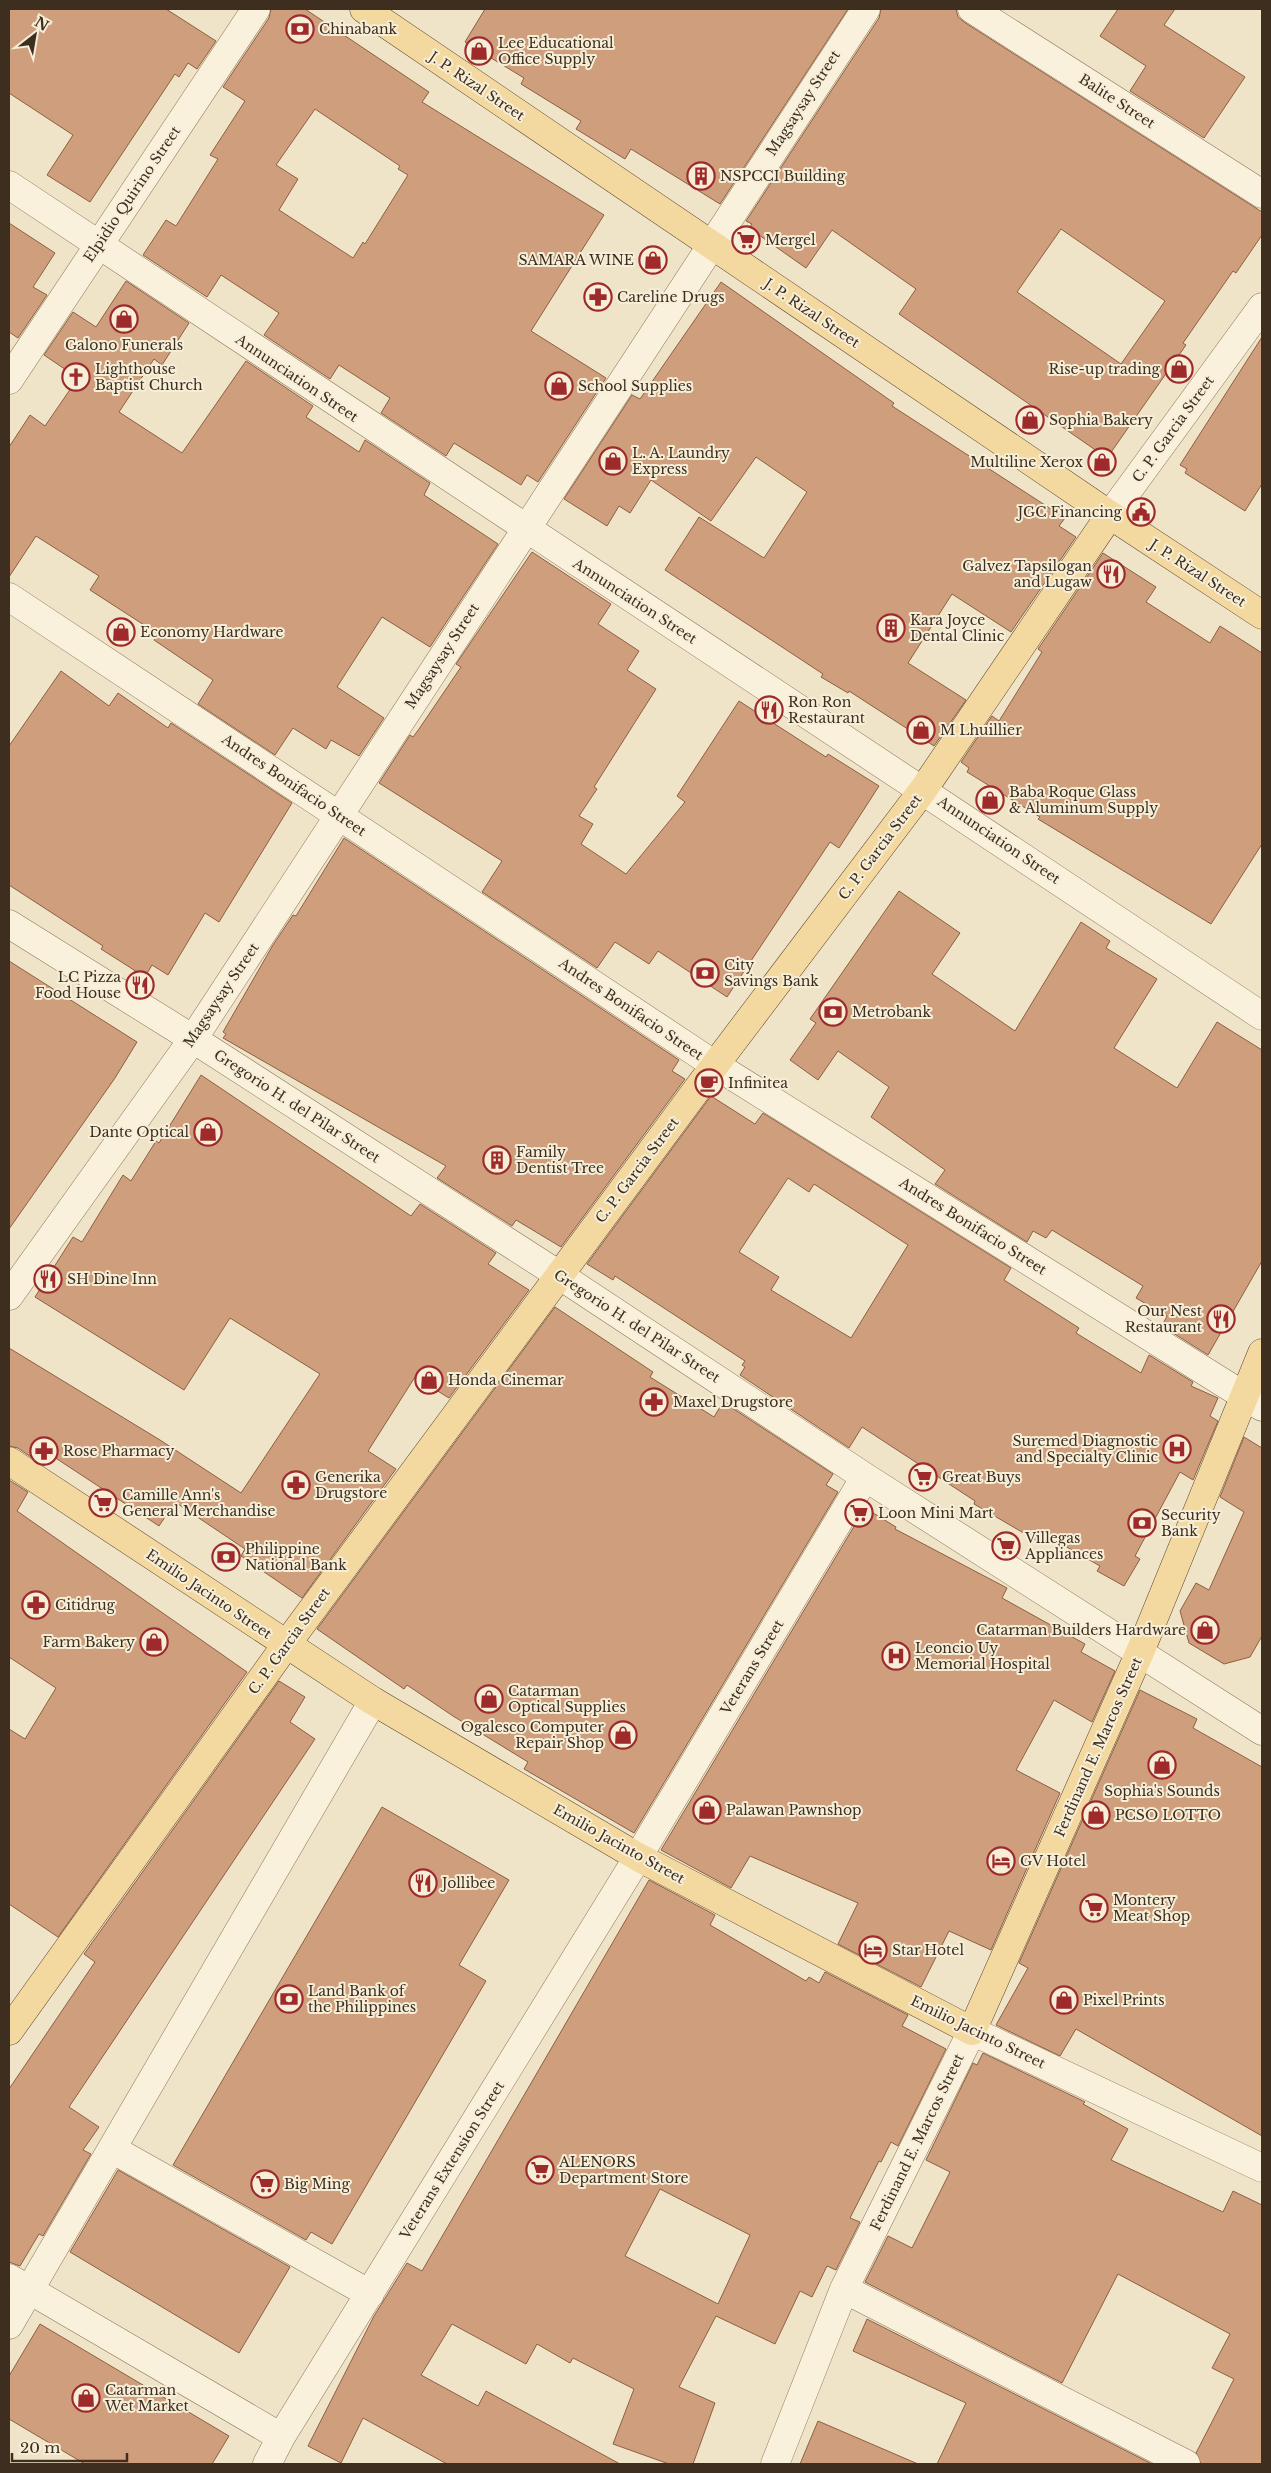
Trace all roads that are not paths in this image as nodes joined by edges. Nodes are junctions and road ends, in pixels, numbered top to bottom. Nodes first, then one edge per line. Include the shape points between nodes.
1 (256, 9) edge
2 (364, 9) edge
3 (866, 9) edge
4 (972, 9) edge
5 (9, 185) edge
6 (1262, 194) edge
7 (711, 244) junction
8 (98, 245) junction
9 (1262, 308) edge
10 (9, 380) edge
11 (1110, 516) junction
12 (524, 529) junction
13 (9, 597) edge
14 (1262, 615) edge
15 (923, 790) junction
16 (340, 816) junction
17 (9, 924) edge
18 (1262, 1016) edge
19 (192, 1038) junction
20 (715, 1065) junction
21 (559, 1275) junction
22 (9, 1296) edge
23 (1262, 1352) edge
24 (1253, 1401) edge
25 (9, 1461) edge
26 (865, 1477) junction
27 (286, 1644) junction
28 (1140, 1652) junction
29 (373, 1701) junction
30 (1262, 1732) edge
31 (638, 1857) junction
32 (9, 2031) edge
33 (972, 2031) junction
34 (112, 2149) junction
35 (1262, 2168) edge
36 (19, 2284) edge
37 (844, 2289) junction
38 (370, 2294) junction
39 (9, 2325) edge
40 (281, 2437) junction
41 (267, 2464) edge
42 (775, 2464) edge
43 (1186, 2464) edge

1 - 8 street, Elpidio Quirino Street
2 - 7 main road, J. P. Rizal Street
3 - 7 street, Magsaysay Street
4 - 6 street, Balite Street
5 - 8 street, Annunciation Street
7 - 11 main road, J. P. Rizal Street
7 - 12 street, Magsaysay Street
8 - 10 street, Elpidio Quirino Street
8 - 12 street, Annunciation Street
9 - 11 street, C. P. Garcia Street
11 - 14 main road, J. P. Rizal Street
11 - 15 main road, C. P. Garcia Street
12 - 15 street, Annunciation Street
12 - 16 street, Magsaysay Street
13 - 16 street, Andres Bonifacio Street
15 - 18 street, Annunciation Street
15 - 20 main road, C. P. Garcia Street
16 - 19 street, Magsaysay Street
16 - 20 street, Andres Bonifacio Street
17 - 19 street, Gregorio H. del Pilar Street
19 - 21 street, Gregorio H. del Pilar Street
19 - 22 street, Magsaysay Street
20 - 21 main road, C. P. Garcia Street
20 - 24 street, Andres Bonifacio Street
21 - 26 street, Gregorio H. del Pilar Street
21 - 27 main road, C. P. Garcia Street
23 - 24 main road, Ferdinand E. Marcos Street
24 - 28 main road, Ferdinand E. Marcos Street
25 - 27 main road, Emilio Jacinto Street
26 - 28 street, Gregorio H. del Pilar Street
26 - 31 street, Veterans Street
27 - 29 main road, Emilio Jacinto Street
27 - 32 main road, C. P. Garcia Street
28 - 30 street, Gregorio H. del Pilar Street
28 - 33 main road, Ferdinand E. Marcos Street
29 - 31 main road, Emilio Jacinto Street
29 - 34 street
31 - 33 main road, Emilio Jacinto Street
31 - 38 street, Veterans Extension Street
33 - 35 street, Emilio Jacinto Street
33 - 37 street, Ferdinand E. Marcos Street
34 - 36 street
34 - 38 street
36 - 39 street
36 - 40 street
37 - 42 street, Ferdinand E. Marcos Street
37 - 43 street
38 - 40 street, Veterans Extension Street
40 - 41 street, Veterans Extension Street

